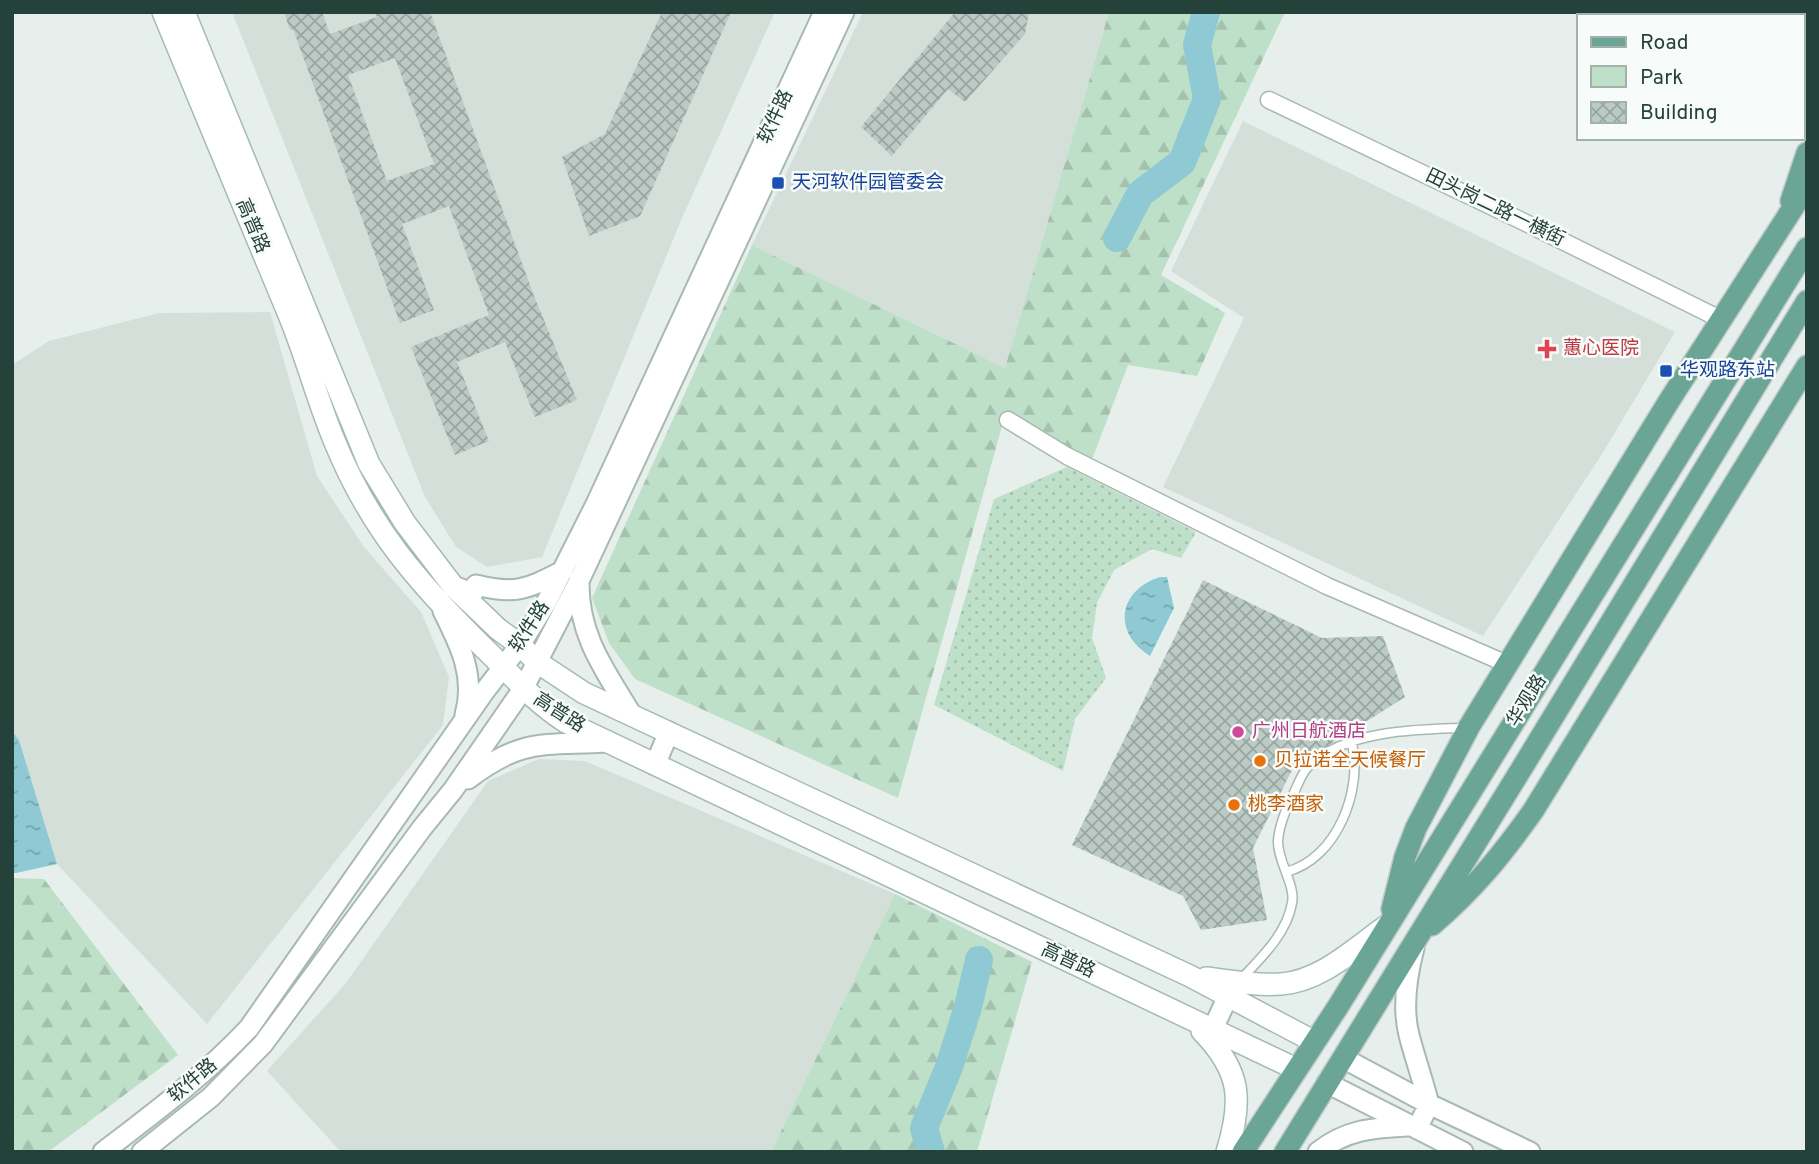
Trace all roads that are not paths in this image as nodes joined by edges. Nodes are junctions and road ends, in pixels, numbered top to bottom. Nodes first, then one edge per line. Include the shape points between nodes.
1 (163, 12) edge
2 (184, 12) edge
3 (824, 12) edge
4 (844, 12) edge
5 (1269, 100) dead end
6 (1807, 153) edge
7 (1807, 186) edge
8 (1807, 205) edge
9 (1784, 220) junction
10 (1807, 248) edge
11 (1807, 301) edge
12 (1720, 319) junction
13 (1807, 366) edge
14 (1008, 420) dead end
15 (571, 576) junction
16 (453, 586) junction
17 (440, 604) junction
18 (520, 645) junction
19 (537, 662) junction
20 (1507, 664) junction
21 (503, 667) junction
22 (523, 689) junction
23 (631, 714) junction
24 (464, 720) junction
25 (1469, 727) junction
26 (669, 732) junction
27 (608, 742) junction
28 (1352, 743) junction
29 (654, 765) junction
30 (453, 790) junction
31 (1286, 872) junction
32 (1388, 925) junction
33 (1417, 938) junction
34 (1233, 989) junction
35 (1181, 1015) junction
36 (1212, 1031) junction
37 (1313, 1041) junction
38 (1343, 1058) junction
39 (1296, 1069) junction
40 (1327, 1083) junction
41 (1429, 1104) junction
42 (1414, 1127) junction
43 (126, 1134) junction
44 (1242, 1151) edge
45 (103, 1152) edge
46 (140, 1152) edge
47 (1285, 1152) edge
48 (1318, 1152) edge
49 (1463, 1152) edge
50 (1530, 1152) edge

1 - 17 main road, 高普路 via 301,343 343,461 386,537
2 - 16 main road, 高普路 via 369,464 405,523
3 - 15 street, 软件路 via 654,380
4 - 15 street, 软件路
5 - 12 street, 田头岗二路一横街
6 - 9 main road
7 - 9 main road
8 - 9 main road
9 - 12 main road
10 - 32 main road, 华观路
11 - 33 main road, 华观路
12 - 20 main road
13 - 33 main road via 1533,811 1467,895
14 - 20 street via 1067,456 1327,586
15 - 16 street via 519,591 476,585 473,593
15 - 18 street, 软件路
15 - 19 street, 软件路
15 - 23 street via 591,646
16 - 18 main road, 高普路
17 - 21 main road, 高普路
17 - 24 street via 467,666 469,702
18 - 19 main road, 高普路
18 - 21 street, 软件路
19 - 22 street, 软件路
19 - 23 main road, 高普路 via 584,693
20 - 25 main road
21 - 22 main road, 高普路
21 - 24 street, 软件路
22 - 27 main road, 高普路 via 556,715
22 - 30 street, 软件路
23 - 26 main road, 高普路
24 - 43 street, 软件路 via 249,1028 214,1065
25 - 28 lane via 1417,729
25 - 32 main road via 1416,828
26 - 29 street
26 - 34 main road, 高普路 via 1190,976
27 - 29 main road, 高普路
27 - 30 street via 524,747 492,760
28 - 31 lane via 1352,787 1343,819 1326,846 1300,869
28 - 31 lane via 1334,748 1307,768 1284,813 1278,842
29 - 35 main road, 高普路
30 - 46 street, 软件路 via 256,1051 211,1097
31 - 34 lane via 1293,901 1284,927
32 - 34 main road via 1333,965 1304,979
32 - 37 main road, 华观路
33 - 38 main road, 华观路
33 - 41 street via 1409,968 1408,1033
34 - 36 street
34 - 37 main road, 高普路
35 - 36 main road, 高普路
35 - 44 main road via 1222,1053 1235,1080
36 - 39 main road, 高普路
37 - 39 main road, 华观路
38 - 40 main road, 华观路
38 - 41 street
39 - 44 main road, 华观路
40 - 42 street
40 - 47 main road, 华观路
41 - 42 street
41 - 50 street
42 - 48 street via 1356,1131
42 - 49 street
43 - 45 street, 软件路
43 - 46 street

